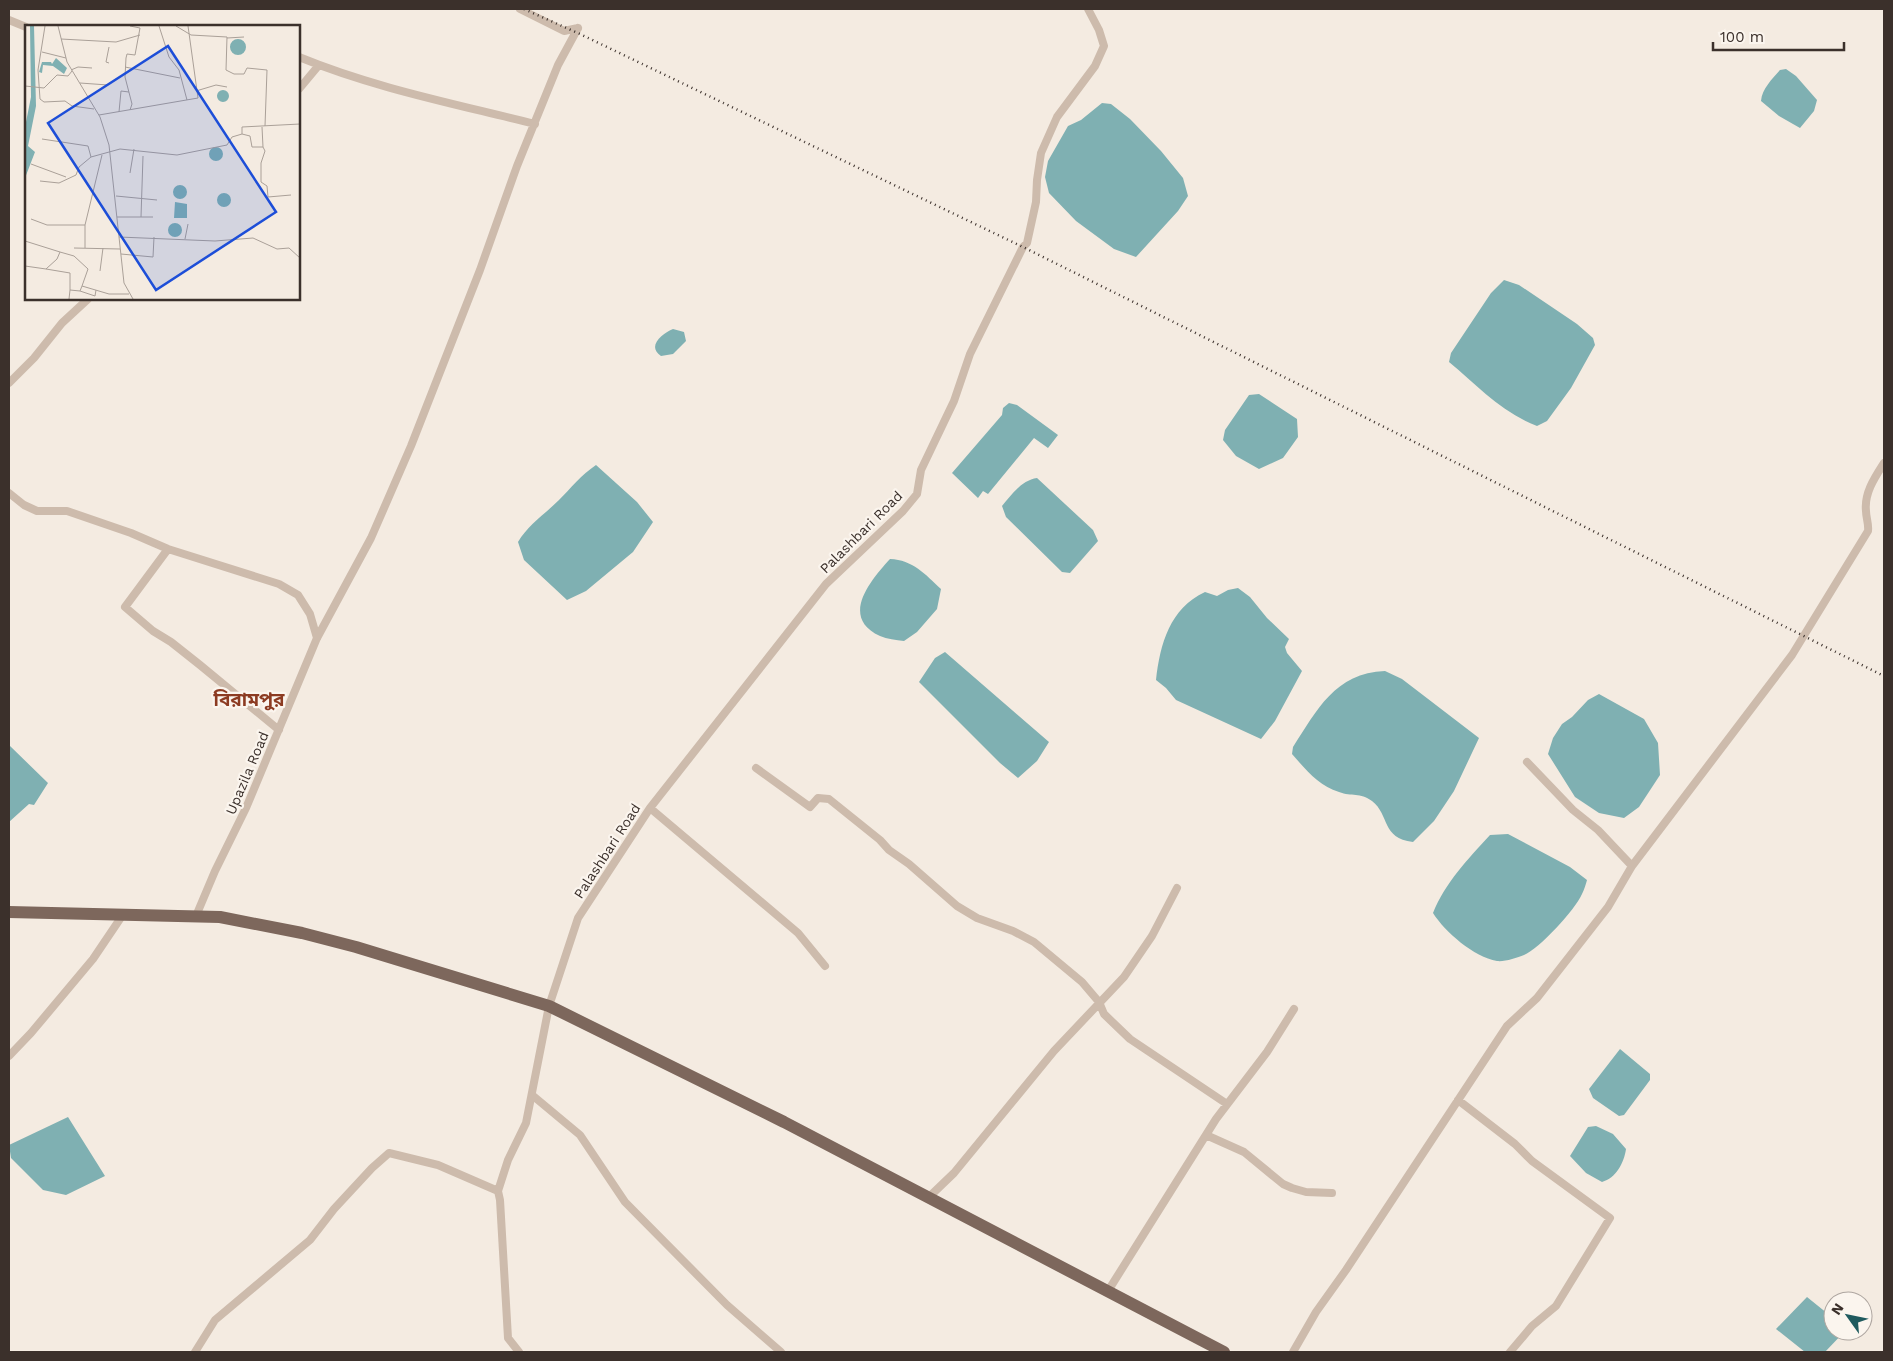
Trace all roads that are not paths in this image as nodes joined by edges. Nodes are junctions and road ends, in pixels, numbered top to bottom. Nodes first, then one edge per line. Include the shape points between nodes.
1 (520, 9) edge
2 (1088, 9) edge
3 (9, 20) edge
4 (25, 27) edge
5 (300, 56) edge
6 (320, 65) junction
7 (300, 88) edge
8 (535, 124) junction
9 (87, 300) edge
10 (9, 383) edge
11 (1884, 463) edge
12 (9, 493) edge
13 (168, 549) junction
14 (317, 638) junction
15 (279, 730) junction
16 (1527, 762) dead end
17 (756, 768) dead end
18 (650, 808) junction
19 (1632, 866) junction
20 (1177, 888) dead end
21 (9, 912) edge
22 (122, 916) junction
23 (196, 916) junction
24 (825, 966) dead end
25 (1098, 1002) junction
26 (549, 1006) junction
27 (1294, 1010) dead end
28 (9, 1056) edge
29 (532, 1095) junction
30 (1458, 1100) junction
31 (1227, 1104) junction
32 (1206, 1134) junction
33 (498, 1191) junction
34 (1332, 1193) dead end
35 (929, 1197) junction
36 (1108, 1291) junction
37 (195, 1352) edge
38 (519, 1352) edge
39 (780, 1352) edge
40 (1224, 1352) edge
41 (1293, 1352) edge
42 (1510, 1352) edge

1 - 8 street, Upazila Road via 564,31 578,28 558,66
2 - 18 street, Palashbari Road via 1104,46 1095,66 1057,116 1041,153 1036,202 1027,243 970,354 954,401 921,470 917,494 826,584
3 - 4 street
5 - 6 street
6 - 7 street
6 - 8 street via 399,90
8 - 14 street, Upazila Road via 412,446 371,538
9 - 10 street
11 - 19 street via 1874,477 1866,502 1868,531 1814,621 1792,655
12 - 13 street via 37,511 67,511
13 - 14 street via 263,578 298,595 310,614
13 - 15 street via 125,607
14 - 15 street, Upazila Road
15 - 23 street, Upazila Road
16 - 19 street
17 - 25 street via 810,807 818,798 829,799 957,906 976,918 1034,942 1082,982
18 - 24 street via 798,933
18 - 26 street, Palashbari Road via 578,918
19 - 30 street via 1608,907 1537,998 1507,1026
20 - 25 street via 1138,958
21 - 22 main road
22 - 23 main road
22 - 28 street via 94,958
23 - 26 main road via 220,917 302,933
25 - 31 street via 1104,1014 1130,1039
25 - 35 street via 1030,1078 954,1173
26 - 29 street, Palashbari Road
26 - 35 main road
27 - 31 street
29 - 33 street, Palashbari Road via 526,1124 508,1160
29 - 39 street via 580,1135 624,1202 727,1305
30 - 41 street via 1316,1312
30 - 42 street via 1532,1161 1610,1218 1556,1306 1532,1326
31 - 32 street
32 - 34 street via 1244,1152 1292,1188
32 - 36 street
33 - 37 street via 438,1165 389,1154 372,1168 310,1240 214,1320
33 - 38 street via 508,1338
35 - 36 main road
36 - 40 main road

